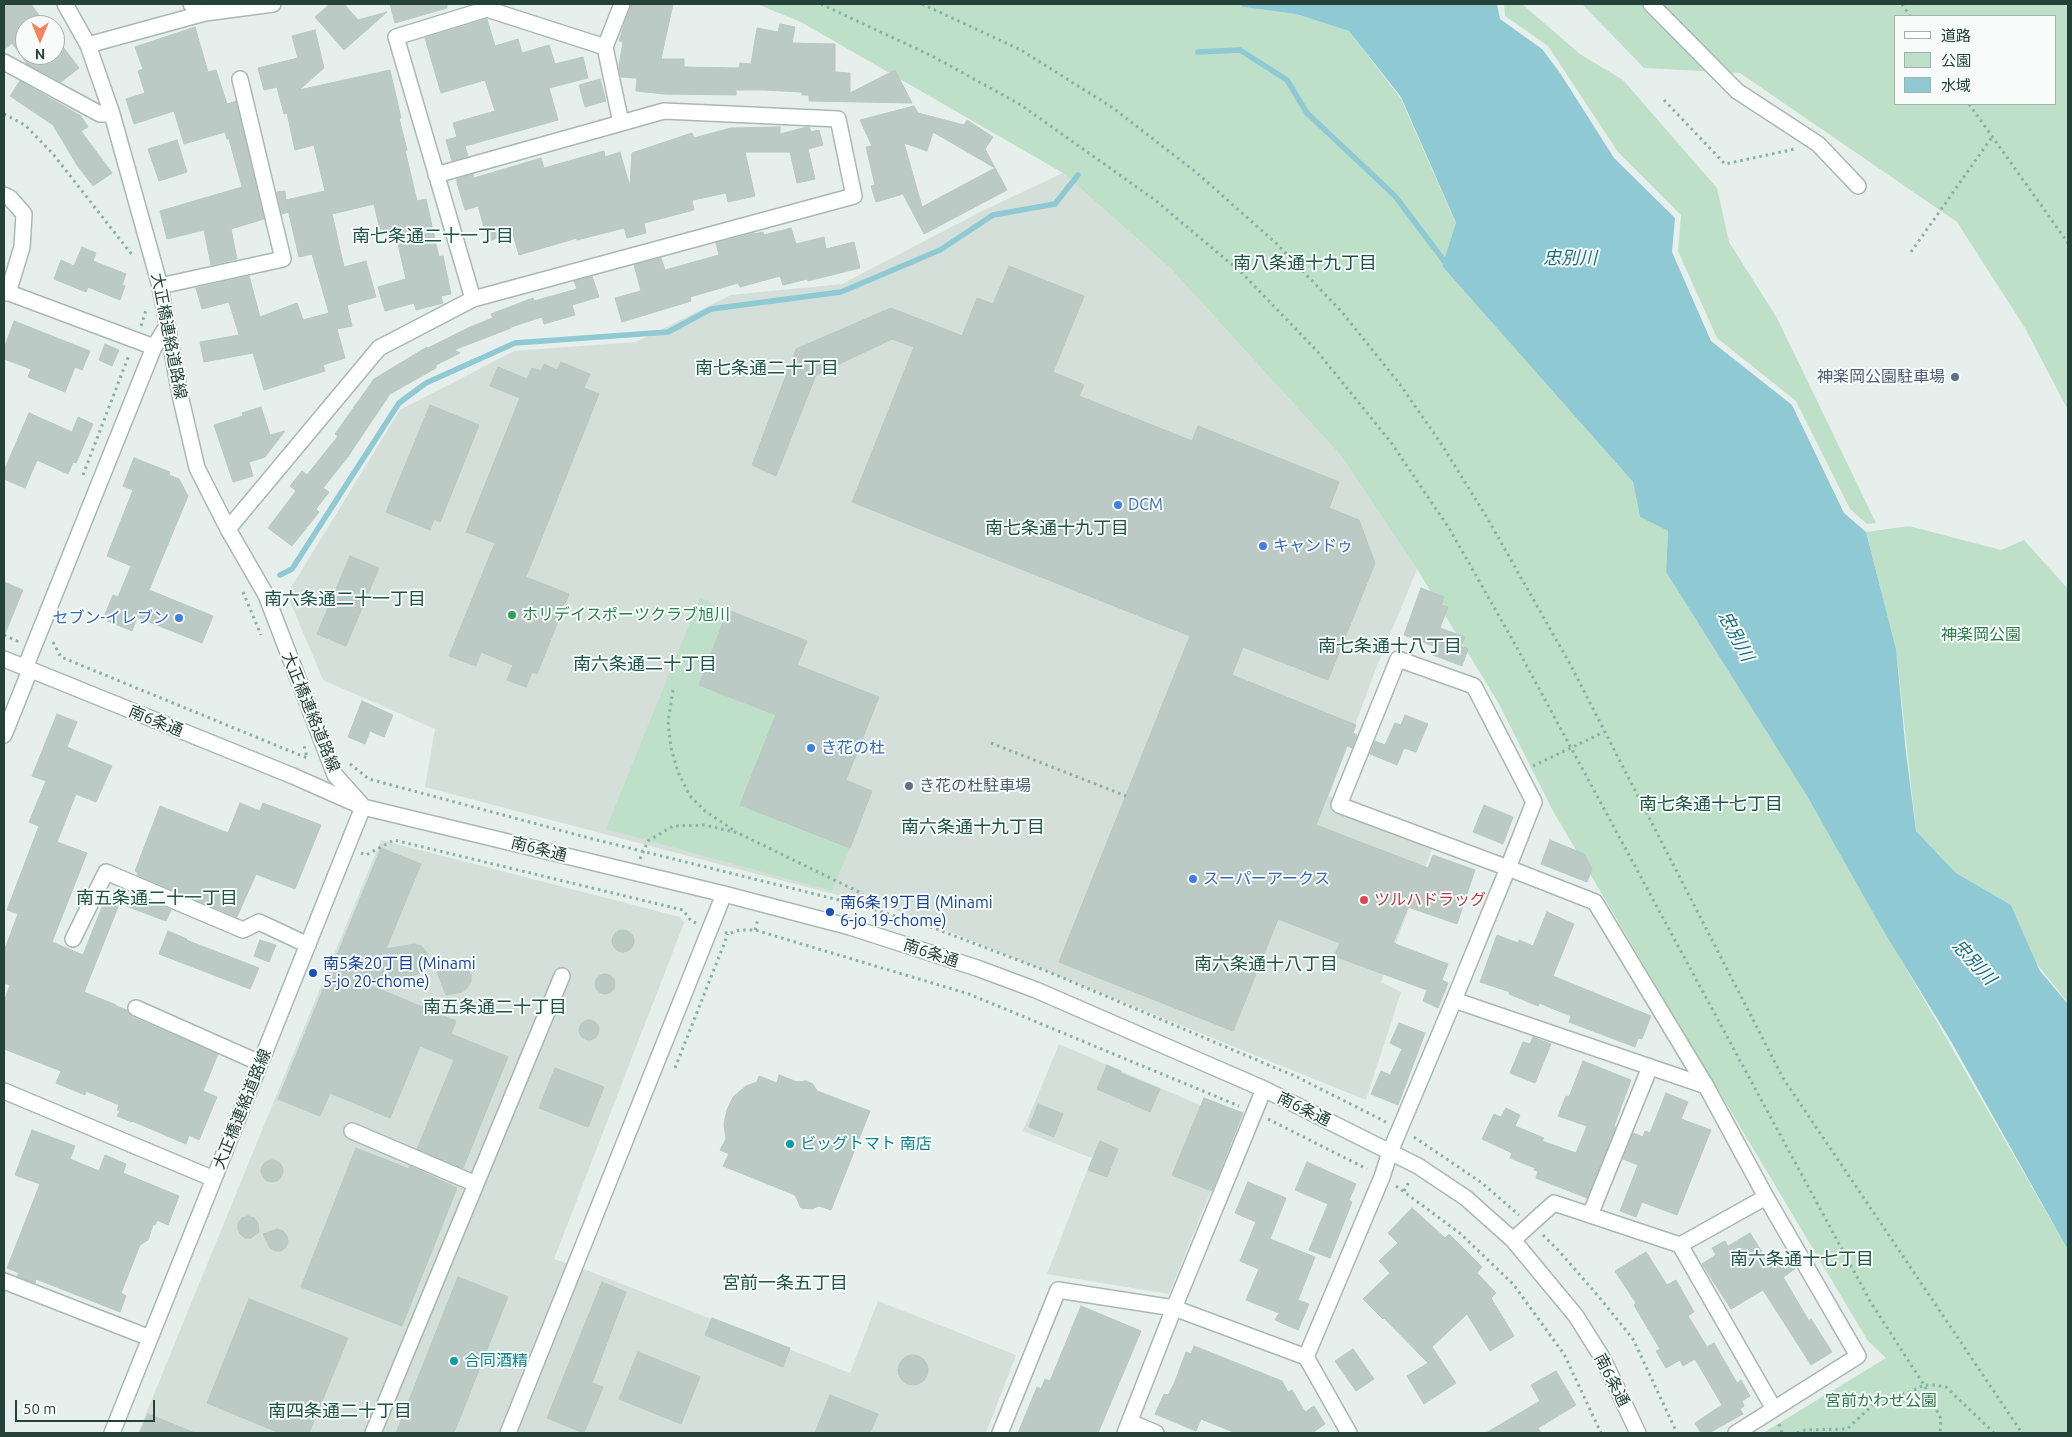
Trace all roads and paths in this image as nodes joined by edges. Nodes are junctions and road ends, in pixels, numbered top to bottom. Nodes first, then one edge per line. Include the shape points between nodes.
1 (64, 4) edge
2 (191, 4) edge
3 (273, 4) edge
4 (622, 4) edge
5 (821, 4) edge
6 (922, 4) edge
7 (1650, 4) edge
8 (1902, 4) edge
9 (206, 13) junction
10 (1909, 15) edge
11 (88, 45) junction
12 (605, 47) junction
13 (4, 62) edge
14 (240, 79) dead end
15 (1664, 100) dead end
16 (1970, 105) edge
17 (4, 114) edge
18 (112, 114) junction
19 (622, 123) junction
20 (1992, 137) junction
21 (1818, 144) junction
22 (436, 175) junction
23 (1858, 186) dead end
24 (4, 195) edge
25 (2068, 243) edge
26 (1910, 252) dead end
27 (136, 260) dead end
28 (160, 286) junction
29 (6, 292) edge
30 (473, 299) junction
31 (146, 312) dead end
32 (167, 326) junction
33 (135, 340) junction
34 (154, 347) junction
35 (80, 482) dead end
36 (228, 529) junction
37 (242, 589) dead end
38 (4, 636) edge
39 (17, 641) dead end
40 (54, 642) dead end
41 (265, 643) dead end
42 (4, 659) edge
43 (28, 669) junction
44 (673, 690) dead end
45 (1604, 732) junction
46 (4, 735) edge
47 (303, 741) dead end
48 (991, 744) dead end
49 (1571, 749) junction
50 (1549, 758) dead end
51 (1126, 796) dead end
52 (363, 808) junction
53 (738, 833) junction
54 (347, 847) junction
55 (1508, 868) junction
56 (633, 873) junction
57 (724, 894) junction
58 (863, 894) dead end
59 (710, 927) junction
60 (73, 939) dead end
61 (308, 945) junction
62 (562, 976) dead end
63 (1454, 1000) junction
64 (136, 1008) dead end
65 (260, 1063) junction
66 (1650, 1067) junction
67 (1706, 1086) junction
68 (1264, 1089) junction
69 (4, 1091) edge
70 (1254, 1112) junction
71 (352, 1131) dead end
72 (1390, 1152) junction
73 (1382, 1177) junction
74 (214, 1179) junction
75 (476, 1184) junction
76 (1766, 1197) junction
77 (1590, 1215) junction
78 (1513, 1240) junction
79 (1680, 1245) junction
80 (4, 1281) edge
81 (1174, 1308) junction
82 (150, 1338) junction
83 (1306, 1357) junction
84 (1924, 1385) junction
85 (1774, 1409) junction
86 (1128, 1428) edge
87 (112, 1433) edge
88 (373, 1433) edge
89 (508, 1433) edge
90 (1000, 1433) edge
91 (1156, 1433) edge
92 (1349, 1433) edge
93 (1601, 1433) edge
94 (1638, 1433) edge
95 (1736, 1433) edge
96 (1797, 1433) edge
97 (1940, 1433) edge
98 (1994, 1433) edge
99 (2022, 1433) edge

1 - 11 street, 大正橋連絡道路線
2 - 9 street
3 - 9 street
4 - 12 street
5 - 49 path via 934,57 1020,105 1155,200 1242,273 1316,350 1390,441 1449,528
6 - 45 path via 1022,50 1113,108 1197,173 1277,244 1341,311 1442,445 1570,664
7 - 21 street via 1736,91
8 - 10 path
9 - 11 street
11 - 18 street, 大正橋連絡道路線
12 - 19 street
12 - 22 street via 487,10 396,37
13 - 18 street via 100,114
14 - 28 street via 284,258
15 - 21 path via 1725,164
16 - 20 path
17 - 27 path via 25,125 53,154
18 - 28 street, 大正橋連絡道路線
19 - 22 street
19 - 30 street via 664,111 838,119 854,196
20 - 25 path
20 - 26 path
21 - 23 street
22 - 30 street
24 - 29 street via 24,214 22,247
28 - 32 street, 大正橋連絡道路線
29 - 33 street
30 - 36 street via 379,348
31 - 33 path
32 - 34 street
32 - 36 street, 大正橋連絡道路線 via 197,468
33 - 34 street
33 - 35 path
34 - 43 street
36 - 52 street, 大正橋連絡道路線 via 266,595 335,775
37 - 41 path
38 - 39 path
40 - 47 path via 61,657 307,758
42 - 43 street, 南6条通
43 - 46 street
43 - 52 street, 南6条通
44 - 53 path via 668,722 678,772 690,796 705,811
45 - 49 path
45 - 99 path via 1783,1078
48 - 51 path
49 - 50 path
49 - 84 path via 1870,1301
52 - 54 street, 大正橋連絡道路線
52 - 56 street, 南6条通
53 - 56 path via 705,825 673,826 648,840
53 - 58 path
54 - 59 path via 366,855 394,840 683,910 691,921
54 - 61 street, 大正橋連絡道路線
55 - 55 street via 1339,805 1398,659 1474,686 1534,802
55 - 63 street
55 - 67 street via 1595,902
56 - 57 street, 南6条通
57 - 59 street
57 - 68 street, 南6条通 via 850,927 977,968 1036,990
59 - 70 path via 728,934 755,930 969,994
59 - 89 street
60 - 61 street via 106,872 243,930 259,922
61 - 65 street, 大正橋連絡道路線
62 - 75 street
63 - 66 street
63 - 72 street
64 - 65 street
65 - 74 street, 大正橋連絡道路線
66 - 67 street
66 - 77 street
67 - 76 street
68 - 70 street
68 - 72 street, 南6条通
69 - 74 street
70 - 73 path
70 - 81 street
71 - 75 street
72 - 73 street
72 - 78 street, 南6条通 via 1418,1166 1466,1198
73 - 83 street
73 - 93 path via 1462,1234 1513,1284 1564,1354
74 - 82 street, 大正橋連絡道路線
75 - 88 street
76 - 79 street
76 - 85 street via 1858,1356
77 - 78 street via 1554,1203
77 - 79 street
78 - 94 street, 南6条通 via 1576,1316 1603,1359
79 - 85 street
80 - 82 street
81 - 83 street
81 - 86 street
81 - 90 street via 1058,1290
82 - 87 street, 大正橋連絡道路線
83 - 92 street
84 - 96 path via 1875,1403 1847,1430 1805,1430
84 - 97 path via 1941,1418
84 - 98 path via 1946,1387
85 - 95 street
86 - 91 street

